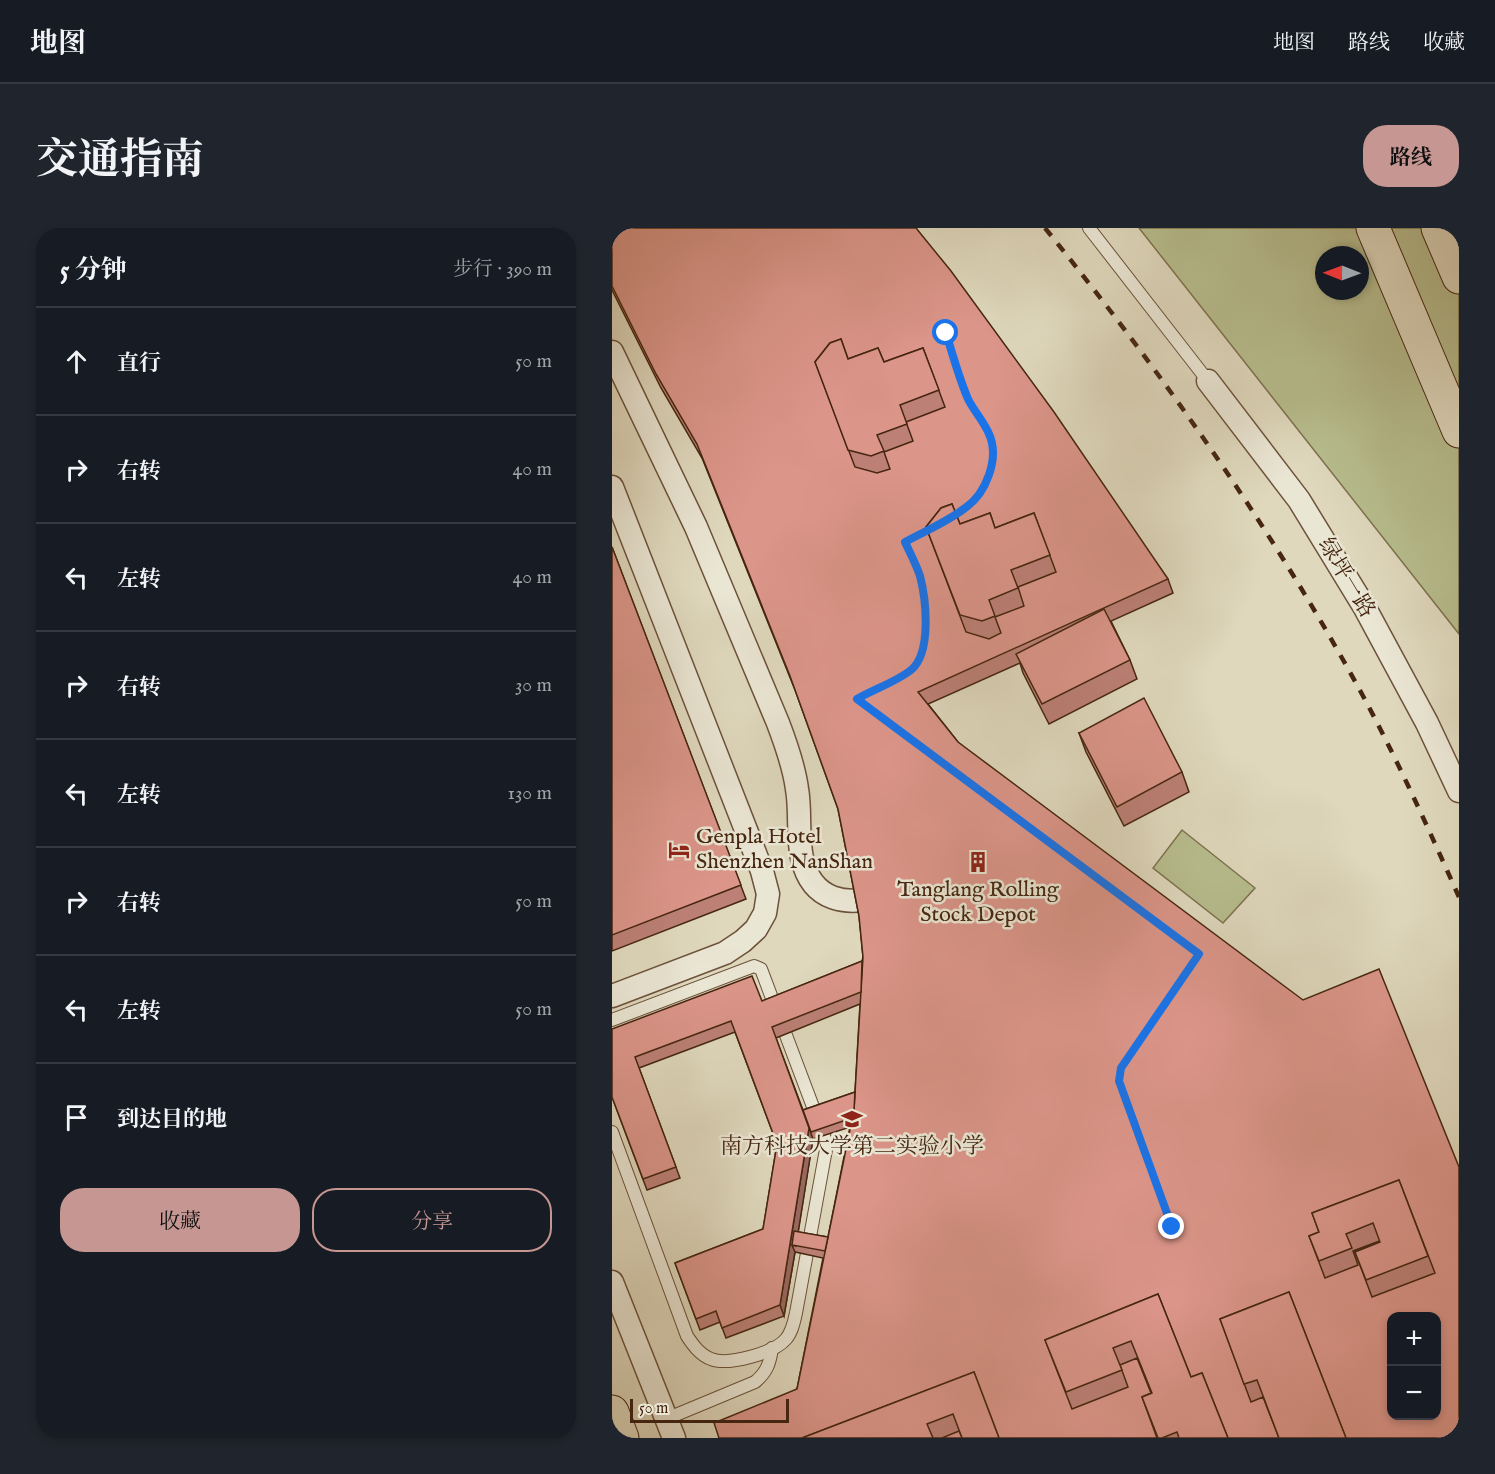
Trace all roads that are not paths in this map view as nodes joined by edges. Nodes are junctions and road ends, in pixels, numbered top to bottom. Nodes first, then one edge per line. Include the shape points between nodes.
1 (1089, 228) edge
2 (1373, 228) edge
3 (1438, 228) edge
4 (1459, 277) edge
5 (612, 352) edge
6 (1208, 381) joint
7 (1459, 431) edge
8 (612, 486) edge
9 (1459, 791) edge
10 (902, 888) edge
11 (612, 996) edge
12 (612, 1020) edge
13 (612, 1132) edge
14 (612, 1282) edge
15 (772, 1348) junction
16 (612, 1412) edge
17 (670, 1428) edge
18 (622, 1438) edge

1 - 6 lane
2 - 7 main road
3 - 4 main road
5 - 10 street via 696,527 788,751 797,787 802,858 810,878 823,892 841,901 858,902
6 - 9 street, 绿坪一路 via 1299,500 1427,723
8 - 11 street via 768,894 765,914 744,941 725,953
12 - 15 lane via 754,966 761,969 827,1143 792,1329 785,1341
13 - 15 lane via 687,1336 711,1359 728,1362
14 - 17 street
15 - 17 lane via 764,1375
16 - 18 main road

